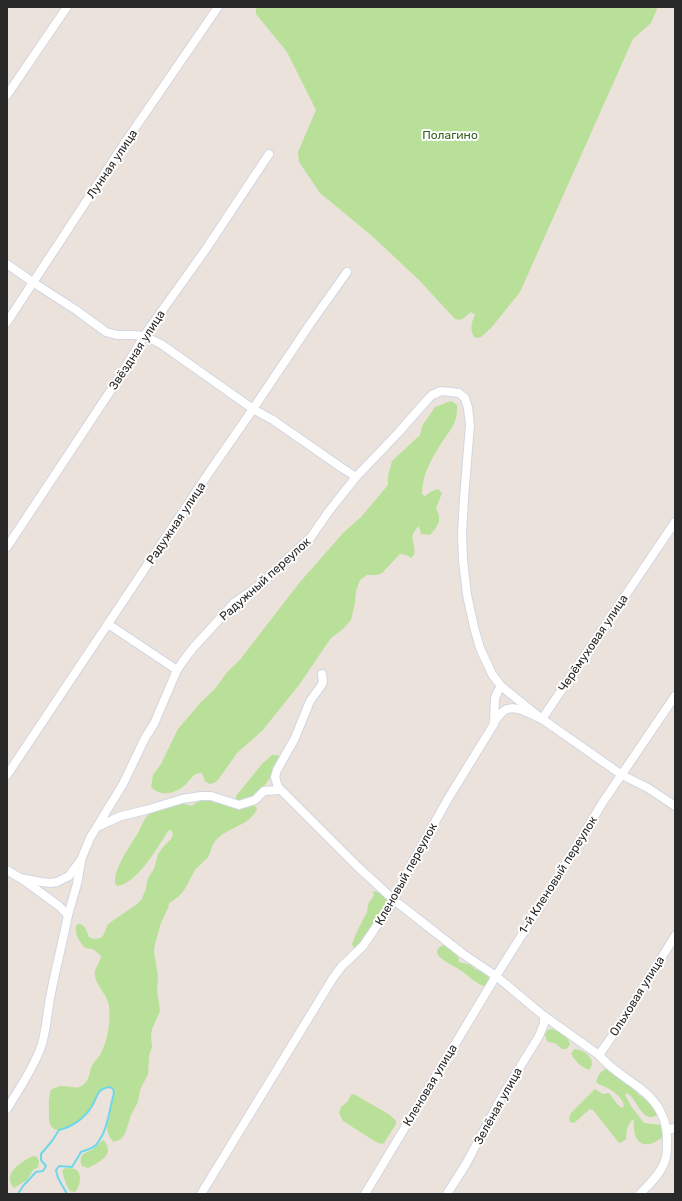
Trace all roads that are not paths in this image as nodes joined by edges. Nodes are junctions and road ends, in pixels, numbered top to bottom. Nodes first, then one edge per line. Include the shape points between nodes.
1 (66, 7) edge
2 (218, 7) edge
3 (7, 95) edge
4 (269, 154) dead end
5 (7, 264) edge
6 (347, 272) dead end
7 (34, 283) junction
8 (7, 322) edge
9 (144, 336) junction
10 (253, 410) junction
11 (356, 477) junction
12 (675, 522) edge
13 (7, 547) edge
14 (108, 624) junction
15 (178, 670) junction
16 (322, 674) dead end
17 (501, 686) junction
18 (675, 696) edge
19 (542, 719) junction
20 (494, 722) junction
21 (7, 775) edge
22 (622, 776) junction
23 (280, 790) junction
24 (675, 806) edge
25 (97, 828) junction
26 (81, 860) junction
27 (7, 870) edge
28 (20, 878) junction
29 (394, 900) junction
30 (68, 915) junction
31 (675, 936) edge
32 (496, 976) junction
33 (544, 1016) junction
34 (599, 1055) junction
35 (7, 1109) edge
36 (666, 1127) junction
37 (675, 1128) edge
38 (201, 1194) edge
39 (365, 1194) edge
40 (447, 1194) edge
41 (640, 1194) edge

1 - 3 street
2 - 7 street, Лунная улица via 124,144
4 - 9 street, Звёздная улица
5 - 7 street
6 - 10 street, Радужная улица
7 - 8 street, Лунная улица
7 - 9 street via 110,334
9 - 10 street via 161,344
9 - 13 street, Звёздная улица
10 - 11 street via 273,420
10 - 14 street, Радужная улица
11 - 15 street, Радужный переулок via 311,537 261,584 234,603 194,646
11 - 17 street, Радужный переулок via 432,395 441,391 462,395 467,402 470,425 462,534 464,576 480,648 492,674
12 - 19 street, Черёмуховая улица
14 - 15 street
14 - 21 street, Радужная улица
15 - 25 street, Радужный переулок via 154,724
16 - 23 street via 323,682 310,701 295,738 277,770 275,777
17 - 19 street
17 - 20 street, Кленовый переулок via 495,698
18 - 22 street, 1-й Кленовый переулок
19 - 20 street via 512,708 505,710
19 - 22 street
20 - 29 street, Кленовый переулок via 449,797
22 - 24 street via 648,788
22 - 32 street, 1-й Кленовый переулок
23 - 25 street via 264,790 255,800 239,805 211,796 182,799 121,816
23 - 29 street
25 - 26 street, Радужный переулок
26 - 28 street, Радужный переулок via 69,876 57,882
26 - 30 street
27 - 28 street, Радужный переулок
28 - 30 street
29 - 32 street via 463,954
29 - 38 street, Кленовый переулок via 363,946 333,978
30 - 35 street via 41,1049
31 - 34 street, Ольховая улица
32 - 33 street
32 - 39 street, Кленовая улица
33 - 34 street
33 - 40 street, Зелёная улица via 539,1036
34 - 36 street via 654,1102
36 - 37 street
36 - 41 street via 665,1162

